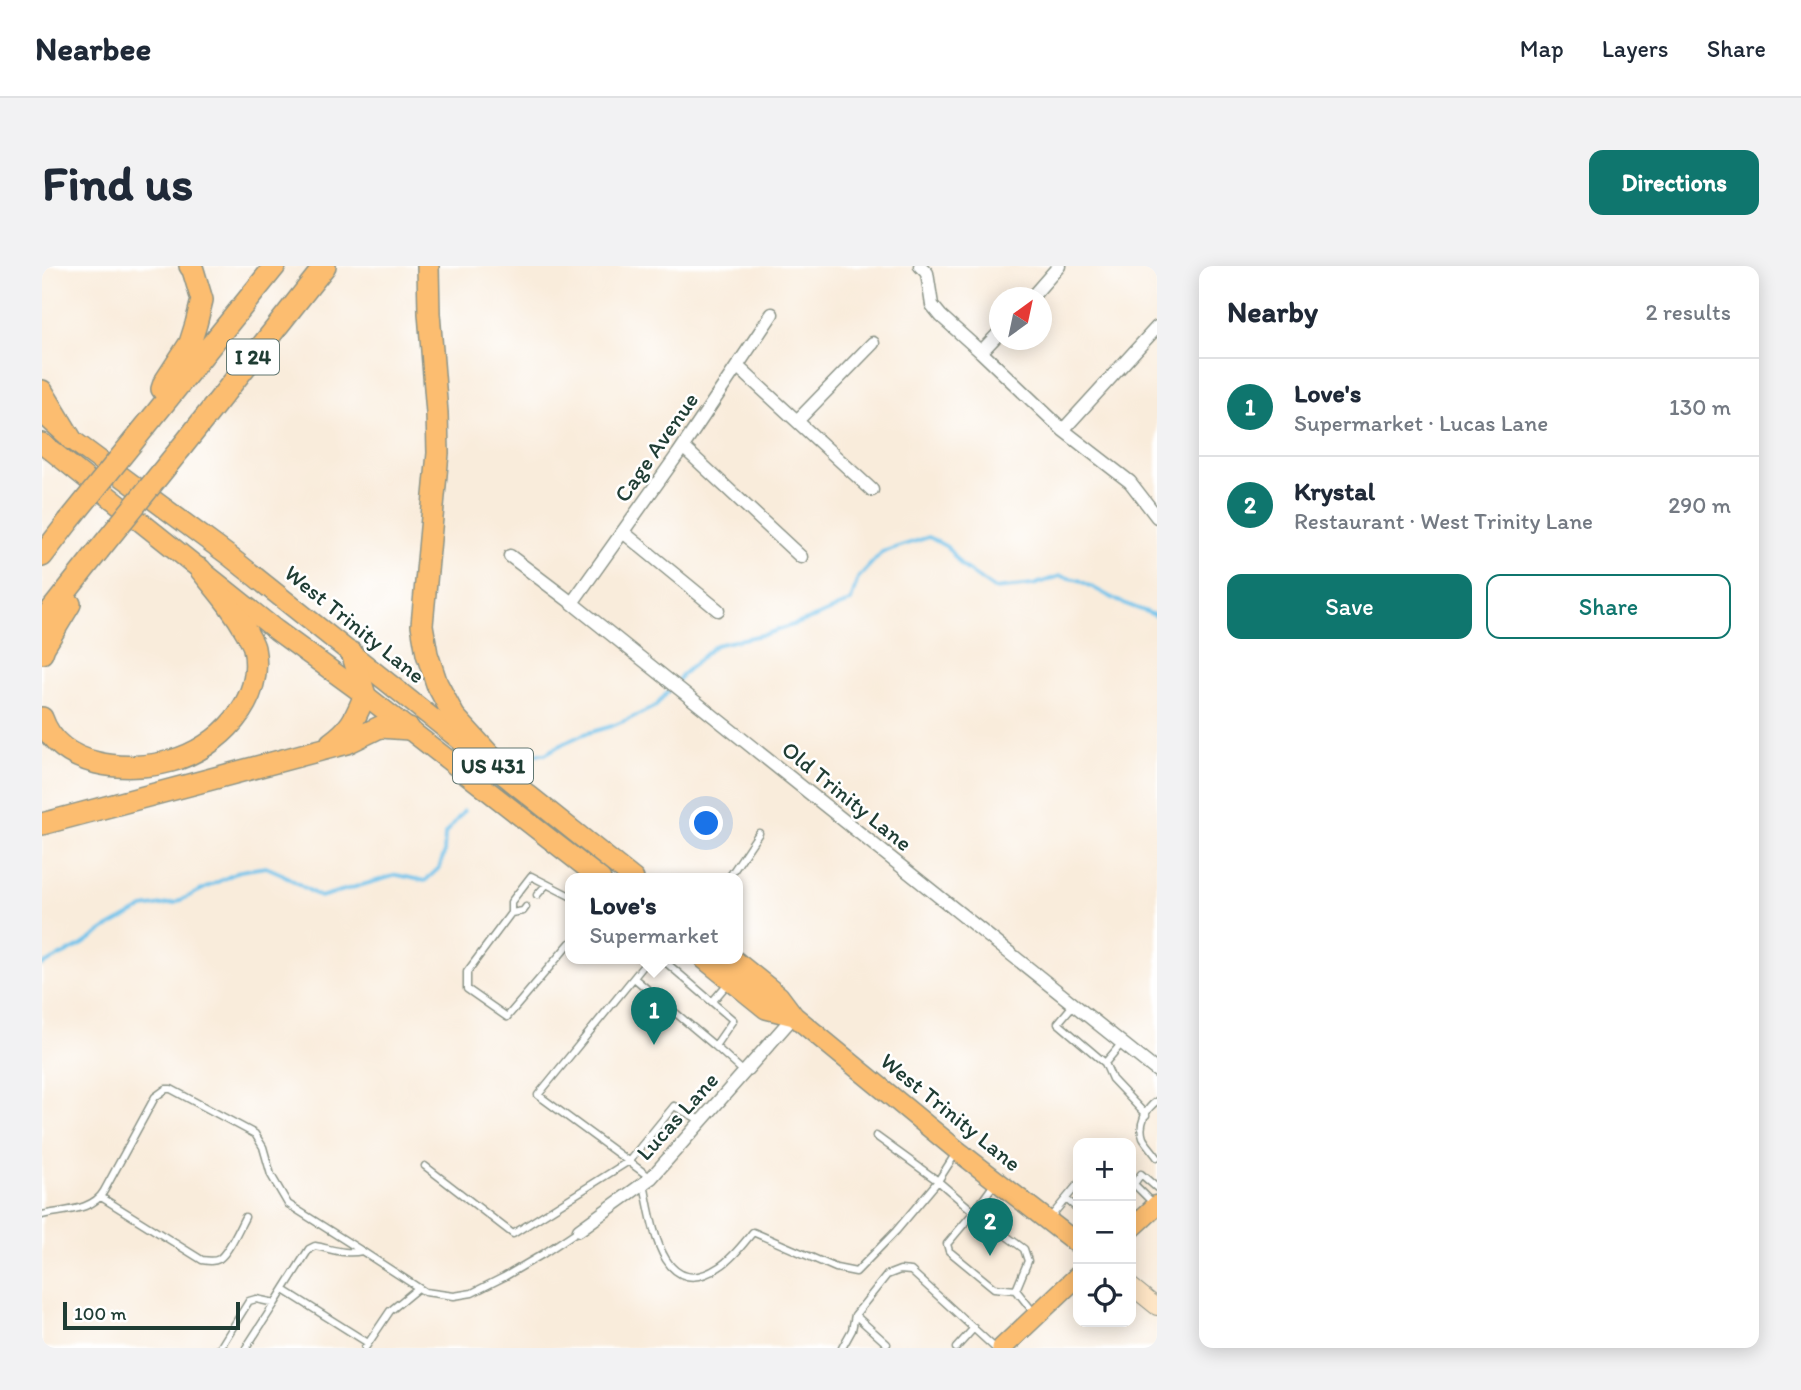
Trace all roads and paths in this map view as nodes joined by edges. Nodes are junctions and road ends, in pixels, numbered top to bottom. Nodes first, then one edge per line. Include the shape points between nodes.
1 (190, 266) edge
2 (275, 266) edge
3 (325, 266) edge
4 (428, 266) edge
5 (920, 266) edge
6 (1059, 266) edge
7 (1041, 287) edge
8 (772, 314) dead end
9 (1157, 327) edge
10 (873, 343) dead end
11 (989, 343) edge
12 (981, 352) junction
13 (737, 366) junction
14 (42, 391) edge
15 (42, 413) edge
16 (153, 417) junction
17 (797, 421) junction
18 (1063, 430) junction
19 (71, 439) junction
20 (42, 443) edge
21 (683, 447) junction
22 (873, 490) dead end
23 (1155, 510) edge
24 (623, 532) junction
25 (42, 556) edge
26 (510, 556) dead end
27 (801, 556) dead end
28 (200, 569) junction
29 (82, 572) junction
30 (572, 603) junction
31 (718, 610) dead end
32 (42, 622) edge
33 (42, 653) edge
34 (352, 653) junction
35 (365, 695) junction
36 (42, 718) edge
37 (409, 729) junction
38 (324, 749) junction
39 (514, 782) junction
40 (42, 824) edge
41 (759, 833) dead end
42 (593, 873) edge
43 (627, 873) edge
44 (731, 873) edge
45 (546, 885) junction
46 (565, 894) edge
47 (537, 895) dead end
48 (526, 907) dead end
49 (511, 913) junction
50 (565, 949) edge
51 (645, 964) edge
52 (668, 964) edge
53 (735, 969) edge
54 (634, 978) junction
55 (712, 1002) junction
56 (1074, 1004) junction
57 (794, 1016) junction
58 (1122, 1043) junction
59 (715, 1046) junction
60 (1105, 1063) junction
61 (1157, 1071) edge
62 (744, 1072) junction
63 (1157, 1101) edge
64 (1146, 1115) junction
65 (702, 1121) junction
66 (876, 1136) dead end
67 (958, 1151) junction
68 (1157, 1157) edge
69 (629, 1161) junction
70 (425, 1166) dead end
71 (648, 1181) junction
72 (937, 1181) junction
73 (996, 1181) junction
74 (1136, 1181) edge
75 (1157, 1188) edge
76 (1136, 1189) edge
77 (1073, 1190) edge
78 (101, 1197) junction
79 (1066, 1199) junction
80 (1073, 1205) edge
81 (1157, 1206) edge
82 (974, 1212) junction
83 (42, 1214) edge
84 (245, 1217) dead end
85 (1047, 1220) junction
86 (1136, 1225) edge
87 (579, 1230) joint
88 (1073, 1240) edge
89 (362, 1251) junction
90 (1073, 1281) edge
91 (418, 1288) junction
92 (284, 1290) junction
93 (1016, 1290) junction
94 (1136, 1290) edge
95 (275, 1303) junction
96 (1157, 1307) edge
97 (855, 1314) junction
98 (1036, 1315) junction
99 (974, 1328) junction
100 (887, 1345) dead end
101 (366, 1346) edge
102 (1007, 1346) edge
103 (220, 1348) edge
104 (246, 1348) edge
105 (842, 1348) edge
106 (956, 1348) edge

1 - 16 highway via 202,300 190,344 164,383
2 - 16 highway, I 24
3 - 29 highway, I 24, bridge
4 - 39 highway via 438,453 422,625 437,684 454,716
5 - 12 street via 927,273 932,305
6 - 7 street
8 - 13 street, Cage Avenue
9 - 18 street
10 - 17 street
11 - 12 street
12 - 18 street
13 - 17 street
13 - 21 street, Cage Avenue
14 - 19 highway
15 - 19 main road, West Trinity Lane / US 431
16 - 25 highway, I 24, bridge
17 - 22 street
18 - 23 street via 1130,482
19 - 34 main road, West Trinity Lane / US 431
20 - 28 main road, US 431
21 - 24 street, Cage Avenue
21 - 27 street
24 - 30 street, Cage Avenue
24 - 31 street
26 - 30 street, Old Trinity Lane
28 - 35 main road, US 431
28 - 36 highway via 235,611 254,646 256,670 250,694 223,733 171,761 131,767 100,765 76,757 58,742
29 - 32 highway, I 24
29 - 33 highway
30 - 56 street, Old Trinity Lane
34 - 35 highway
34 - 39 main road, West Trinity Lane / US 431
35 - 37 main road, US 431
35 - 38 highway via 353,724
37 - 38 highway via 380,727
37 - 42 main road, US 431
38 - 40 highway
39 - 43 main road, West Trinity Lane / US 431
41 - 44 lane
45 - 46 lane
45 - 47 lane
45 - 49 lane via 531,876 511,902
48 - 49 lane
49 - 50 lane via 467,972 467,989 507,1017
51 - 54 lane
52 - 55 lane
53 - 55 lane
53 - 57 main road, West Trinity Lane via 779,996
54 - 59 lane
54 - 69 lane via 538,1095
55 - 59 lane via 733,1020
56 - 58 street, Old Trinity Lane
56 - 60 lane via 1058,1023
57 - 62 street, Lucas Lane
57 - 67 main road, West Trinity Lane
58 - 60 lane
58 - 61 street, Old Trinity Lane
59 - 62 lane
60 - 64 lane via 1112,1079
62 - 65 street, Lucas Lane
63 - 64 lane
64 - 68 lane via 1143,1137
65 - 69 lane via 674,1106
65 - 71 street, Lucas Lane
66 - 72 lane
67 - 72 lane
67 - 73 main road, West Trinity Lane
69 - 70 lane via 513,1234
69 - 71 lane
71 - 72 lane via 660,1251 666,1262 686,1276 703,1276 722,1266 753,1232 836,1268 856,1272
71 - 87 street, Lucas Lane
72 - 82 lane
73 - 82 lane
73 - 85 main road, West Trinity Lane
74 - 75 lane via 1141,1174
76 - 81 lane
77 - 79 lane
78 - 83 lane via 88,1206
78 - 84 lane via 211,1262 225,1252
78 - 89 lane via 155,1097 171,1089 255,1134 288,1204
79 - 80 lane
79 - 85 lane
81 - 86 main road
82 - 93 lane via 1024,1249 1028,1261
82 - 93 lane via 947,1244 949,1251 994,1288
85 - 88 main road, West Trinity Lane
87 - 91 lane via 472,1293 454,1296
89 - 91 lane
89 - 92 lane via 315,1246
90 - 98 main road
91 - 101 lane via 390,1311
92 - 95 lane
92 - 101 lane
93 - 98 lane
94 - 96 main road
95 - 103 lane via 249,1301
95 - 104 lane
97 - 99 lane via 887,1275 911,1271
97 - 100 lane
97 - 105 lane
98 - 102 main road
99 - 102 lane
99 - 106 lane

